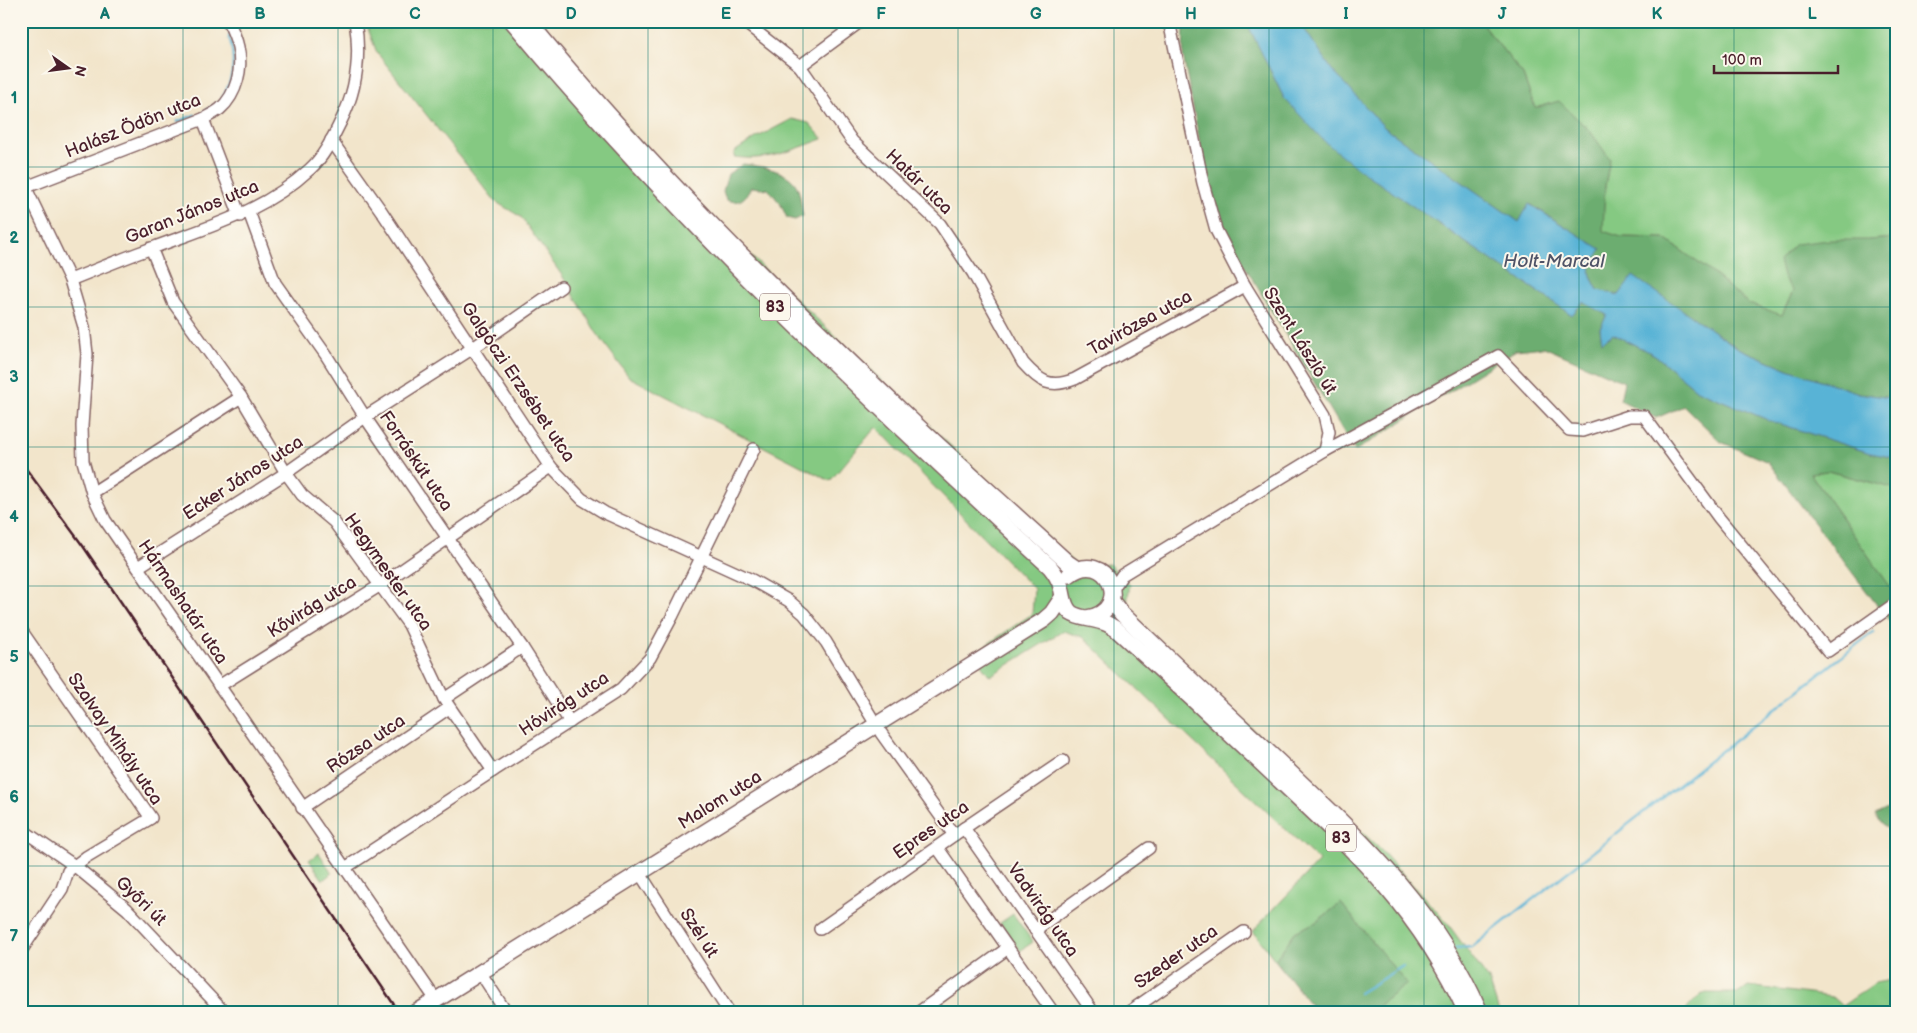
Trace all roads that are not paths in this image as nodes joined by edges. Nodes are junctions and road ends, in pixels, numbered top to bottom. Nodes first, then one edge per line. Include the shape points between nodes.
1 (228, 21) edge
2 (355, 21) edge
3 (512, 21) edge
4 (528, 21) edge
5 (743, 21) edge
6 (861, 21) edge
7 (1170, 21) edge
8 (800, 66) junction
9 (203, 119) junction
10 (331, 140) junction
11 (23, 185) edge
12 (244, 214) junction
13 (151, 248) junction
14 (70, 280) junction
15 (1245, 286) junction
16 (561, 287) dead end
17 (473, 348) junction
18 (1050, 383) joint
19 (241, 397) junction
20 (365, 417) junction
21 (754, 449) dead end
22 (1326, 451) junction
23 (551, 467) junction
24 (286, 473) junction
25 (92, 493) junction
26 (447, 538) junction
27 (701, 557) junction
28 (138, 567) junction
29 (1077, 570) junction
30 (1101, 571) junction
31 (1122, 575) junction
32 (379, 586) junction
33 (1062, 594) junction
34 (1112, 595) junction
35 (1896, 603) edge
36 (1071, 612) junction
37 (1087, 618) junction
38 (1044, 620) junction
39 (21, 630) edge
40 (522, 647) junction
41 (219, 686) junction
42 (447, 703) junction
43 (570, 722) junction
44 (877, 723) junction
45 (1063, 761) dead end
46 (493, 770) junction
47 (302, 808) junction
48 (964, 828) junction
49 (21, 829) edge
50 (954, 834) junction
51 (937, 847) junction
52 (1149, 848) dead end
53 (74, 866) junction
54 (345, 868) junction
55 (639, 872) junction
56 (820, 929) dead end
57 (1035, 930) junction
58 (1244, 932) dead end
59 (1008, 948) junction
60 (21, 951) edge
61 (480, 972) junction
62 (436, 1000) junction
63 (224, 1012) edge
64 (417, 1012) edge
65 (506, 1012) edge
66 (729, 1012) edge
67 (919, 1012) edge
68 (1053, 1012) edge
69 (1093, 1012) edge
70 (1129, 1012) edge
71 (1466, 1012) edge
72 (1480, 1012) edge

1 - 9 street, Halász Ödön utca via 238,46 240,67 236,84 220,109
2 - 10 street, Garan János utca via 358,65 349,104
3 - 33 main road, 83 via 704,235 808,340 1050,567 1057,575
4 - 29 main road, 83 via 672,184 798,312 950,457
5 - 8 street, Határ utca
6 - 8 street
7 - 15 street, Szent László út via 1203,184 1216,230
8 - 18 street, Határ utca via 852,141 940,224 973,272 1023,362 1033,374
9 - 11 street, Halász Ödön utca
9 - 12 street, Forráskút utca
10 - 12 street, Garan János utca via 312,168 275,197
10 - 17 street, Galgóczi Erzsébet utca
11 - 14 street, Hármashatár utca
12 - 13 street, Garan János utca
12 - 20 street, Forráskút utca via 275,282
13 - 14 street, Garan János utca
13 - 19 street, Hegymester utca via 173,302
14 - 25 street, Hármashatár utca via 84,327 87,354 82,435 83,461
15 - 18 street, Tavirózsa utca via 1075,379
15 - 22 street, Szent László út via 1324,414 1329,432
16 - 17 street, Ecker János utca
17 - 20 street, Ecker János utca
17 - 23 street, Galgóczi Erzsébet utca
19 - 24 street, Hegymester utca
19 - 25 street
20 - 24 street, Ecker János utca
20 - 26 street, Forráskút utca
21 - 27 street, Hóvirág utca
22 - 31 street
22 - 35 street via 1498,356 1569,430 1583,431 1628,416 1644,416 1719,518 1828,651
23 - 26 street, Kővirág utca
23 - 27 street, Galgóczi Erzsébet utca via 582,499 605,513
24 - 28 street, Ecker János utca
24 - 32 street, Hegymester utca via 302,495 334,522
25 - 28 street, Hármashatár utca via 105,520
26 - 32 street, Kővirág utca
26 - 40 street, Forráskút utca
27 - 43 street, Hóvirág utca via 650,658 621,689
27 - 44 street, Galgóczi Erzsébet utca via 752,580 789,601 804,614 826,642
28 - 41 street, Hármashatár utca
29 - 30 main road via 1093,568
29 - 33 main road via 1065,581
30 - 31 street
30 - 34 main road, 83 via 1110,582
31 - 34 street
32 - 41 street, Kővirág utca
32 - 42 street, Hegymester utca via 409,626
33 - 36 main road, 83
33 - 38 main road via 1052,613
34 - 37 main road via 1102,613
34 - 72 main road, 83 via 1121,614 1382,862 1434,927
36 - 37 main road, 83
36 - 38 main road
37 - 71 main road, 83 via 1116,629 1379,877 1430,944
38 - 44 main road, Malom utca
39 - 53 street, Szalvay Mihály utca via 151,818
40 - 42 street, Rózsa utca
40 - 43 street, Forráskút utca
41 - 47 street, Hármashatár utca
42 - 46 street, Hegymester utca
42 - 47 street, Rózsa utca
43 - 46 street, Hóvirág utca
44 - 50 street
44 - 55 main road, Malom utca
45 - 48 street, Epres utca
46 - 54 street, Hóvirág utca
47 - 54 street, Hármashatár utca
48 - 50 street, Epres utca
48 - 57 street, Vadvirág utca
49 - 53 street, Győri út
50 - 51 street, Epres utca
51 - 56 street, Epres utca
51 - 59 street
52 - 57 street
53 - 60 street
53 - 63 street, Győri út via 127,909
54 - 62 street, Hármashatár utca
55 - 61 main road, Malom utca
55 - 66 street, Szél út
57 - 69 street, Vadvirág utca
58 - 70 street, Szeder utca
59 - 67 street
59 - 68 street
61 - 62 main road, Malom utca
61 - 65 street
62 - 64 main road, Malom utca

